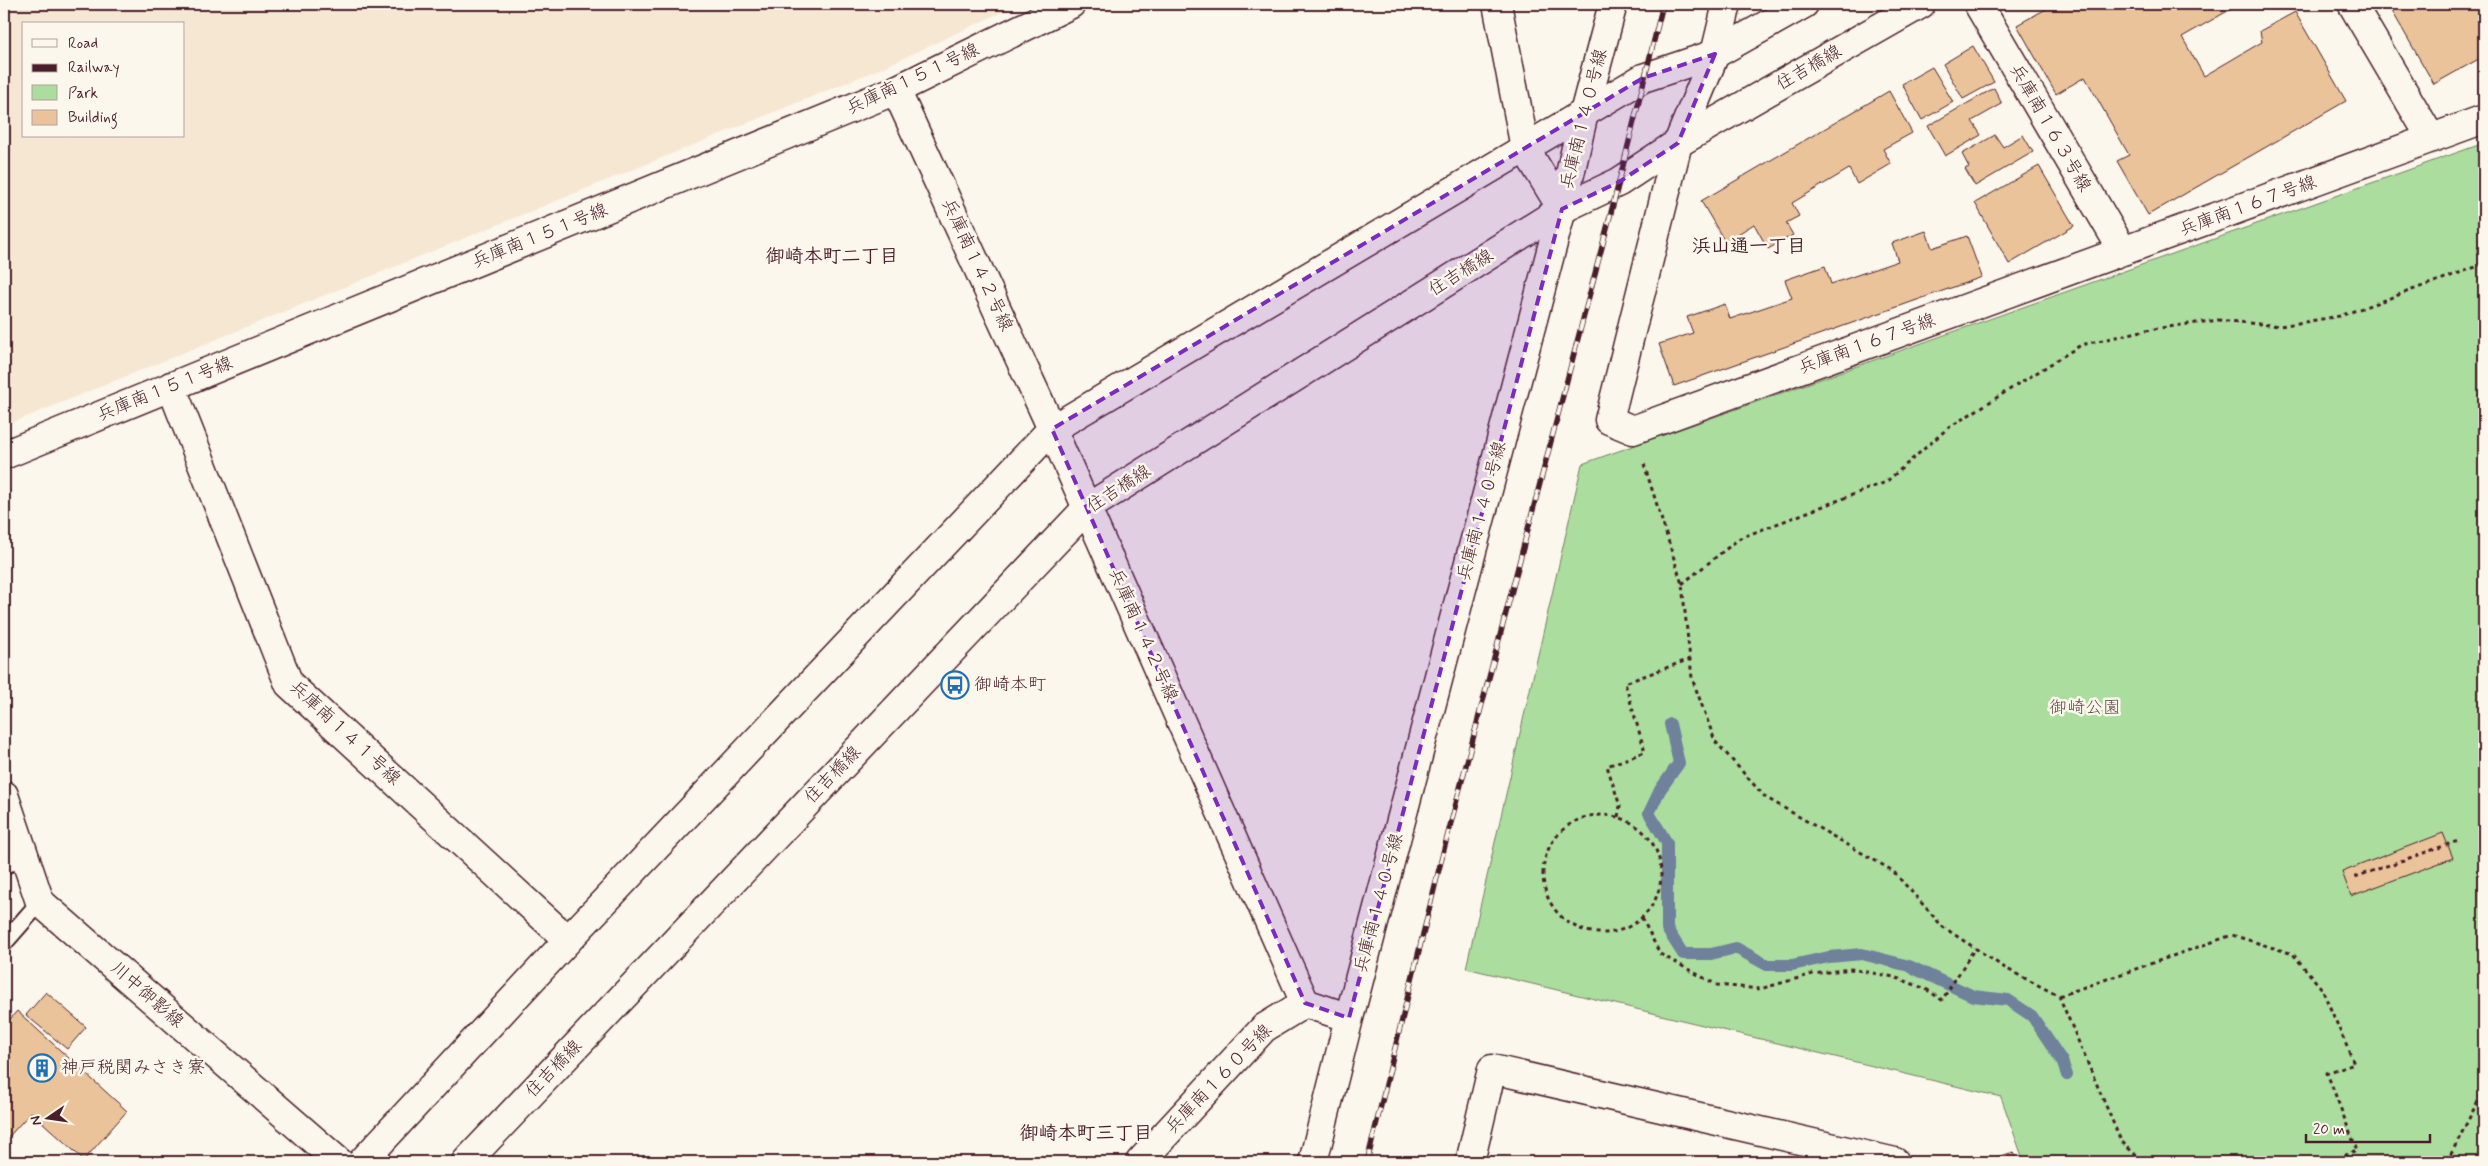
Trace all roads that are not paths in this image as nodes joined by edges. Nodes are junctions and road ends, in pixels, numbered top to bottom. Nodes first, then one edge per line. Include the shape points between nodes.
1 (1071, 4) edge
2 (1497, 4) edge
3 (1614, 4) edge
4 (1727, 4) edge
5 (1804, 4) edge
6 (1921, 4) edge
7 (1978, 4) edge
8 (2352, 4) edge
9 (1715, 54) junction
10 (896, 90) junction
11 (1584, 113) junction
12 (2484, 119) edge
13 (2431, 138) junction
14 (1678, 143) junction
15 (1525, 148) junction
16 (1562, 209) junction
17 (2123, 252) junction
18 (171, 386) junction
19 (1052, 428) junction
20 (4, 455) edge
21 (1087, 508) junction
22 (4, 795) edge
23 (15, 861) edge
24 (40, 902) junction
25 (568, 940) junction
26 (4, 943) edge
27 (1305, 1003) junction
28 (1348, 1018) junction
29 (338, 1162) edge
30 (362, 1162) edge
31 (466, 1162) edge
32 (1140, 1162) edge
33 (1313, 1162) edge
34 (1470, 1162) edge
35 (1896, 1162) edge

1 - 10 street, 兵庫南１５１号線
2 - 15 street
3 - 11 street, 兵庫南１４０号線
4 - 9 street
5 - 9 street
6 - 14 street, 住吉橋線
7 - 17 street, 兵庫南１６３号線
8 - 13 street
9 - 11 street via 1643,78
9 - 14 street
10 - 18 street, 兵庫南１５１号線
10 - 19 street, 兵庫南１４２号線
11 - 15 street
11 - 16 street, 兵庫南１４０号線
12 - 13 street, 兵庫南１６７号線
13 - 17 street, 兵庫南１６７号線
14 - 16 street, 住吉橋線 via 1619,182
14 - 17 street, 兵庫南１６７号線 via 1609,420 1633,430
15 - 16 street
15 - 19 street
16 - 21 street, 住吉橋線
16 - 28 street, 兵庫南１４０号線
18 - 20 street, 兵庫南１５１号線
18 - 25 street, 兵庫南１４１号線 via 289,684
19 - 21 street, 兵庫南１４２号線
19 - 25 street
21 - 27 street, 兵庫南１４２号線
21 - 31 street, 住吉橋線
22 - 23 street
23 - 24 street
24 - 26 lane
24 - 29 street, 川中御影線
25 - 30 street
27 - 28 street
27 - 32 street, 兵庫南１６０号線 via 1264,1028
28 - 33 street
34 - 35 street via 1492,1069

